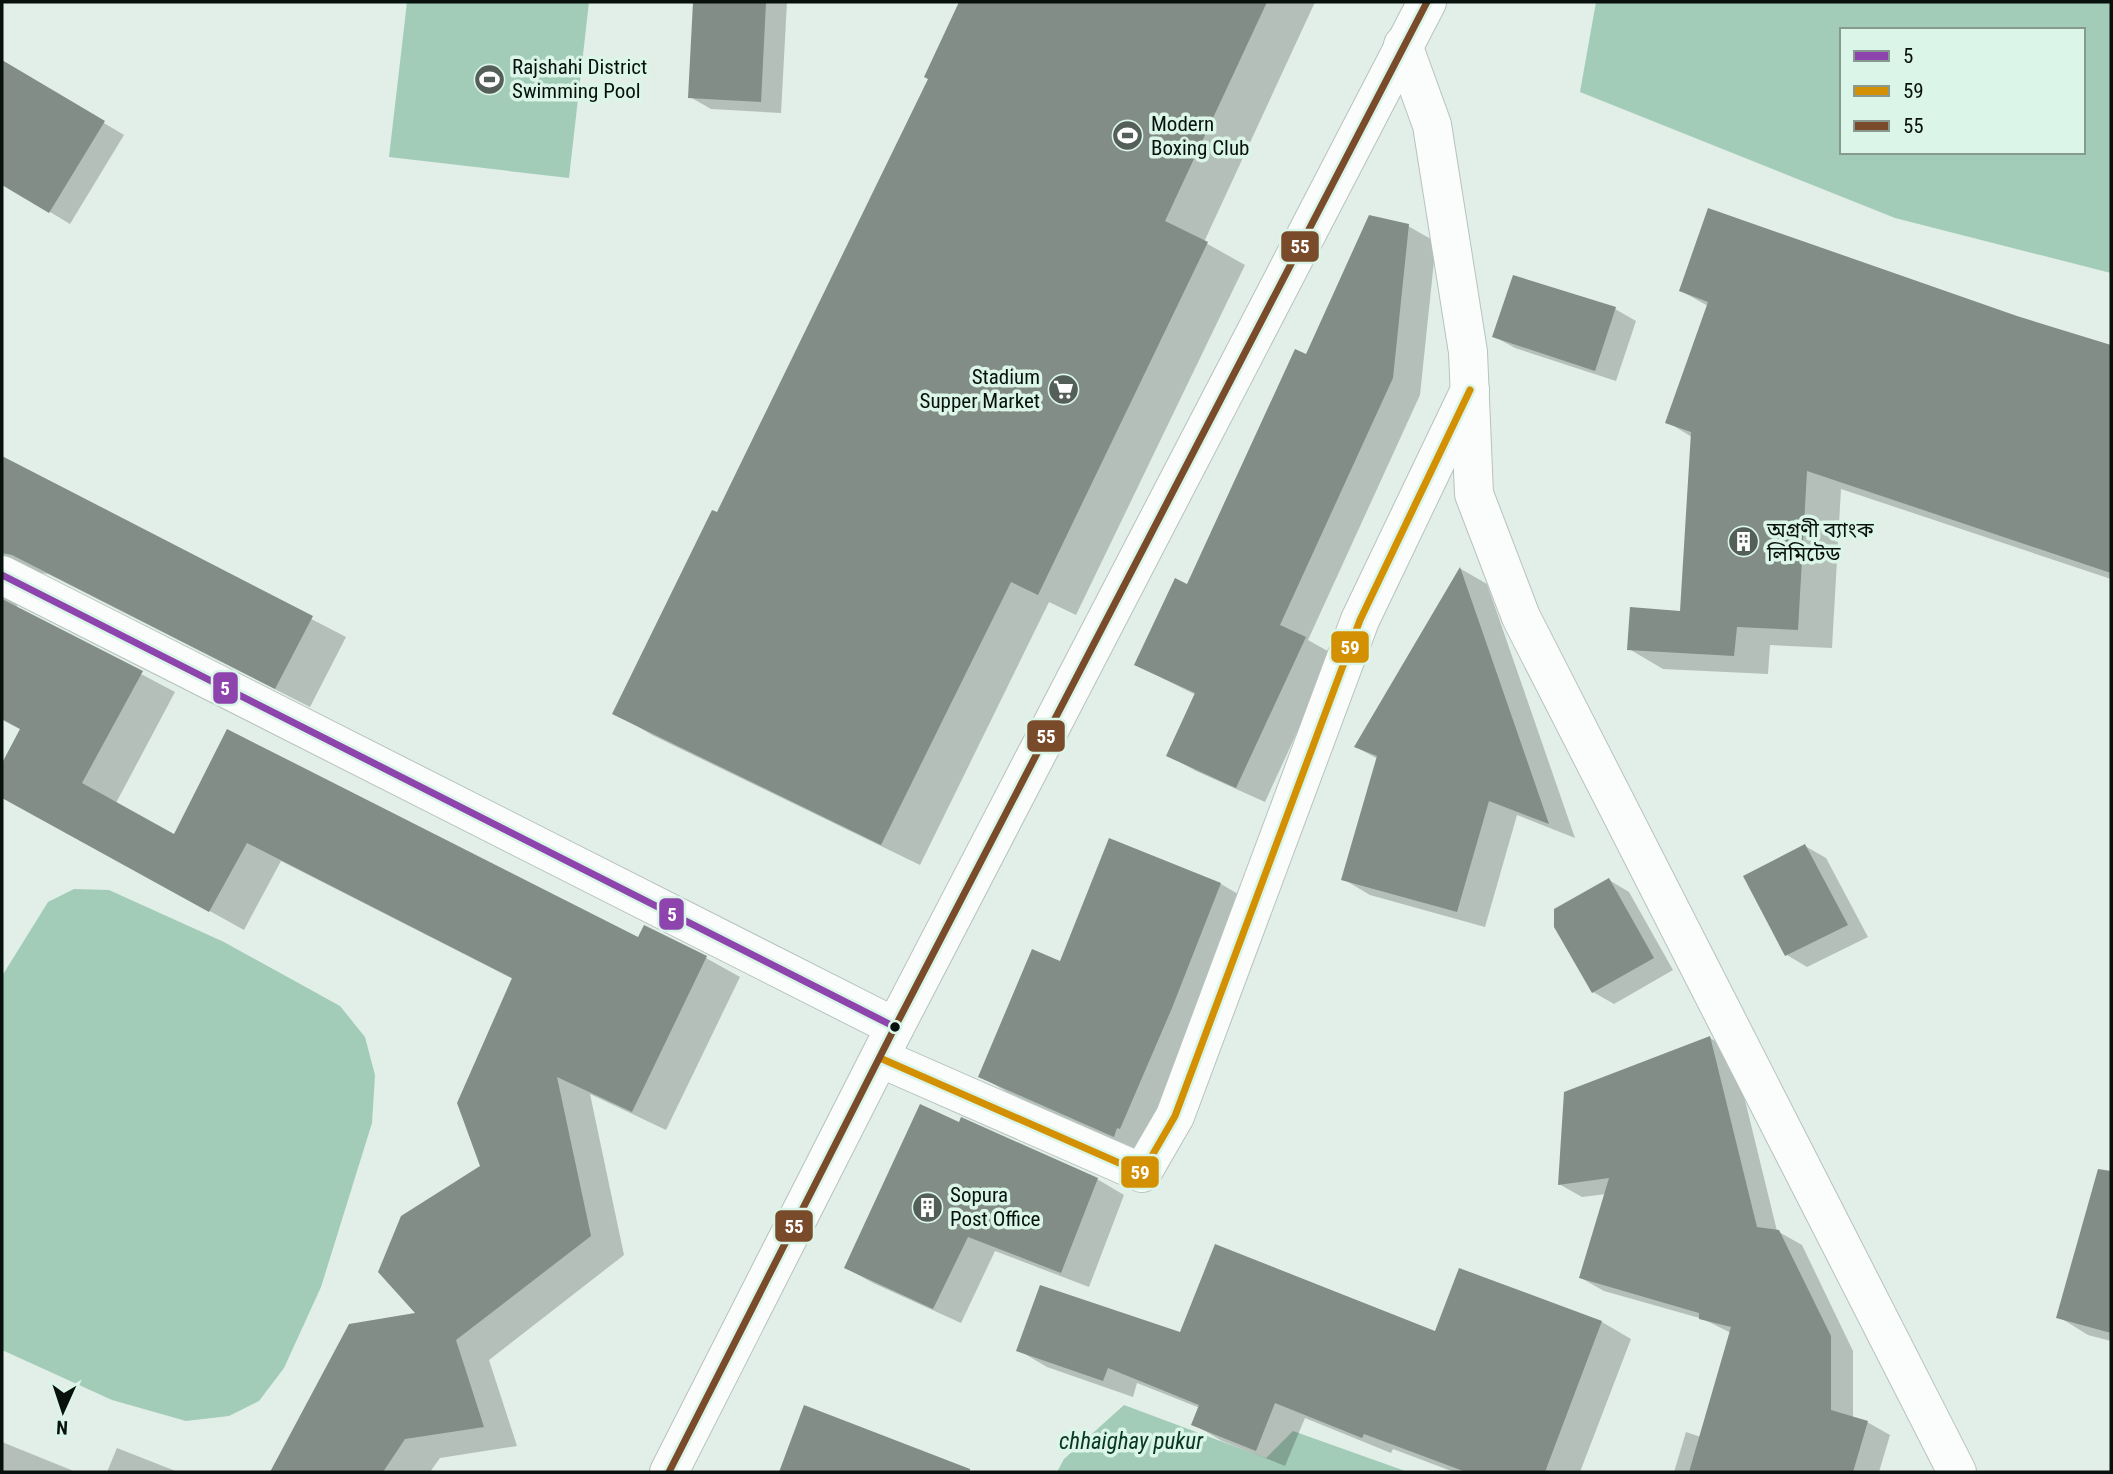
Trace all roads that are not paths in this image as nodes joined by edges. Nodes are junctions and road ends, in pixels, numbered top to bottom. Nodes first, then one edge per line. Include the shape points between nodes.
1 (1427, 2) edge
2 (1403, 45) junction
3 (1470, 390) junction
4 (2, 575) edge
5 (888, 1043) junction
6 (669, 1472) edge
7 (1957, 1472) edge

1 - 2 main road
2 - 3 main road via 1432,125
2 - 5 main road
3 - 5 main road via 1360,620 1175,1116 1142,1173
3 - 7 main road via 1474,494 1521,617
4 - 5 main road
5 - 6 main road

